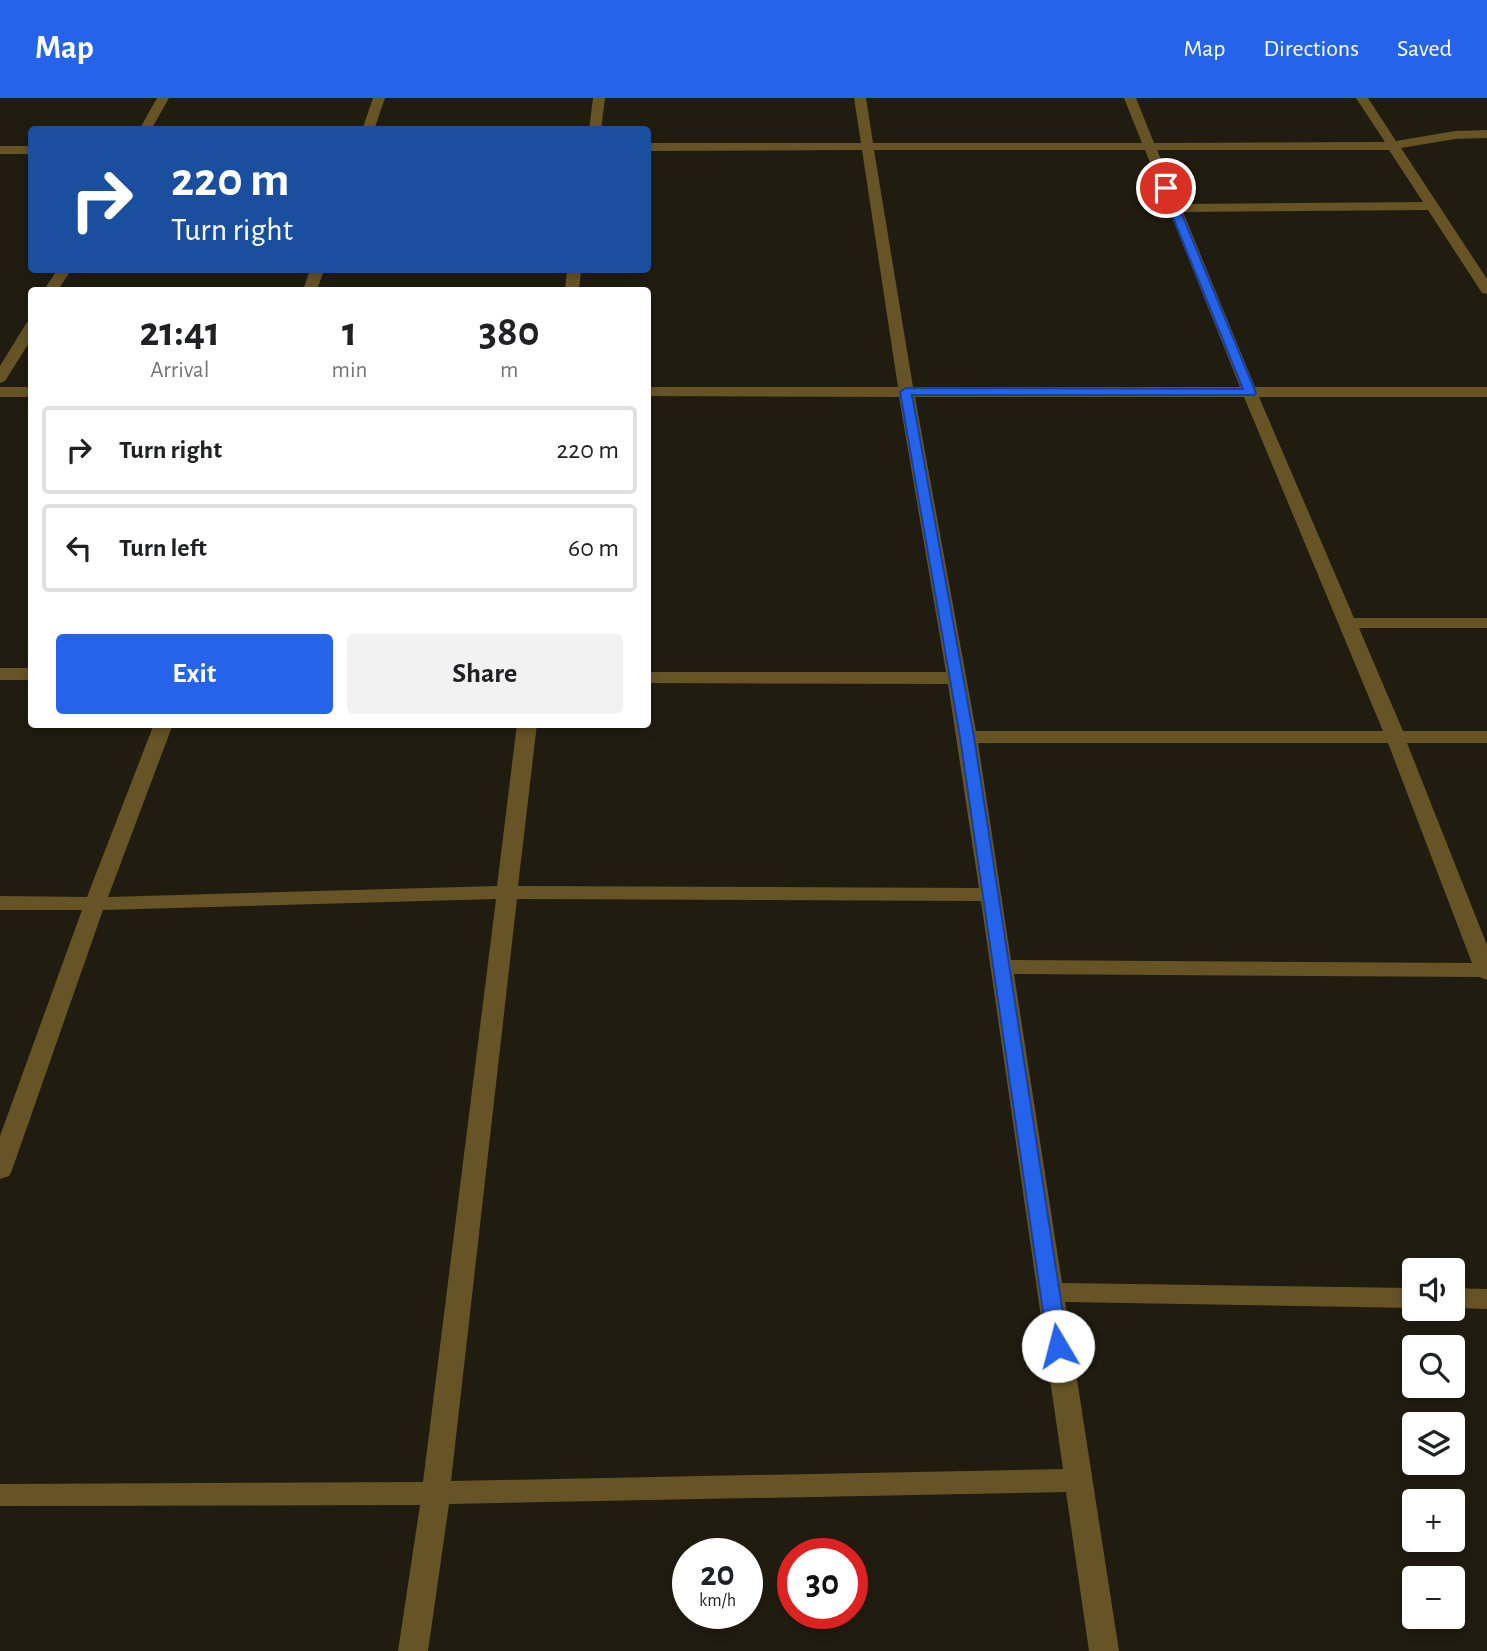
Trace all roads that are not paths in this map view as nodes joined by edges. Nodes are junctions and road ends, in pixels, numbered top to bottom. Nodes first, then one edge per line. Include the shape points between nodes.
1 (163, 98) edge
2 (379, 98) edge
3 (599, 98) edge
4 (860, 98) edge
5 (1130, 98) edge
6 (1362, 98) edge
7 (147, 126) edge
8 (370, 126) edge
9 (596, 126) edge
10 (1487, 134) edge
11 (869, 146) junction
12 (1392, 146) junction
13 (651, 147) edge
14 (1150, 147) junction
15 (0, 150) edge
16 (28, 150) edge
17 (1432, 206) junction
18 (1174, 208) junction
19 (1487, 290) edge
20 (28, 332) edge
21 (0, 378) edge
22 (0, 392) edge
23 (28, 392) edge
24 (651, 392) edge
25 (906, 392) junction
26 (1487, 392) edge
27 (1250, 393) junction
28 (1347, 623) junction
29 (1487, 623) edge
30 (0, 674) edge
31 (28, 674) edge
32 (651, 678) edge
33 (957, 678) junction
34 (162, 728) edge
35 (526, 728) edge
36 (1395, 736) junction
37 (967, 737) junction
38 (1487, 737) edge
39 (506, 892) junction
40 (990, 895) junction
41 (0, 903) edge
42 (95, 904) junction
43 (1001, 967) junction
44 (1486, 971) edge
45 (0, 1170) edge
46 (1051, 1292) junction
47 (1402, 1298) edge
48 (1465, 1298) edge
49 (1487, 1299) edge
50 (1076, 1480) junction
51 (436, 1493) junction
52 (0, 1495) edge
53 (413, 1651) edge
54 (1104, 1651) edge

1 - 7 street
2 - 8 street
3 - 9 street
4 - 11 street
5 - 14 street
6 - 12 street
10 - 12 street
11 - 13 street
11 - 14 street
11 - 25 street
12 - 14 street
12 - 17 street
14 - 18 street
15 - 16 street
17 - 18 street
17 - 19 street
18 - 27 street
20 - 21 street
22 - 23 street
24 - 25 street
25 - 27 street
25 - 33 street
26 - 27 street
27 - 28 street
28 - 29 street
28 - 36 street
30 - 31 street
32 - 33 street
33 - 37 street
34 - 42 street
35 - 39 street
36 - 37 street
36 - 38 street
36 - 44 street
37 - 40 street
39 - 40 street
39 - 42 street
39 - 51 street
40 - 43 street
41 - 42 street
42 - 45 street
43 - 44 street
43 - 46 street
46 - 47 street
46 - 50 street
48 - 49 street
50 - 51 street
50 - 54 street
51 - 52 street
51 - 53 street

